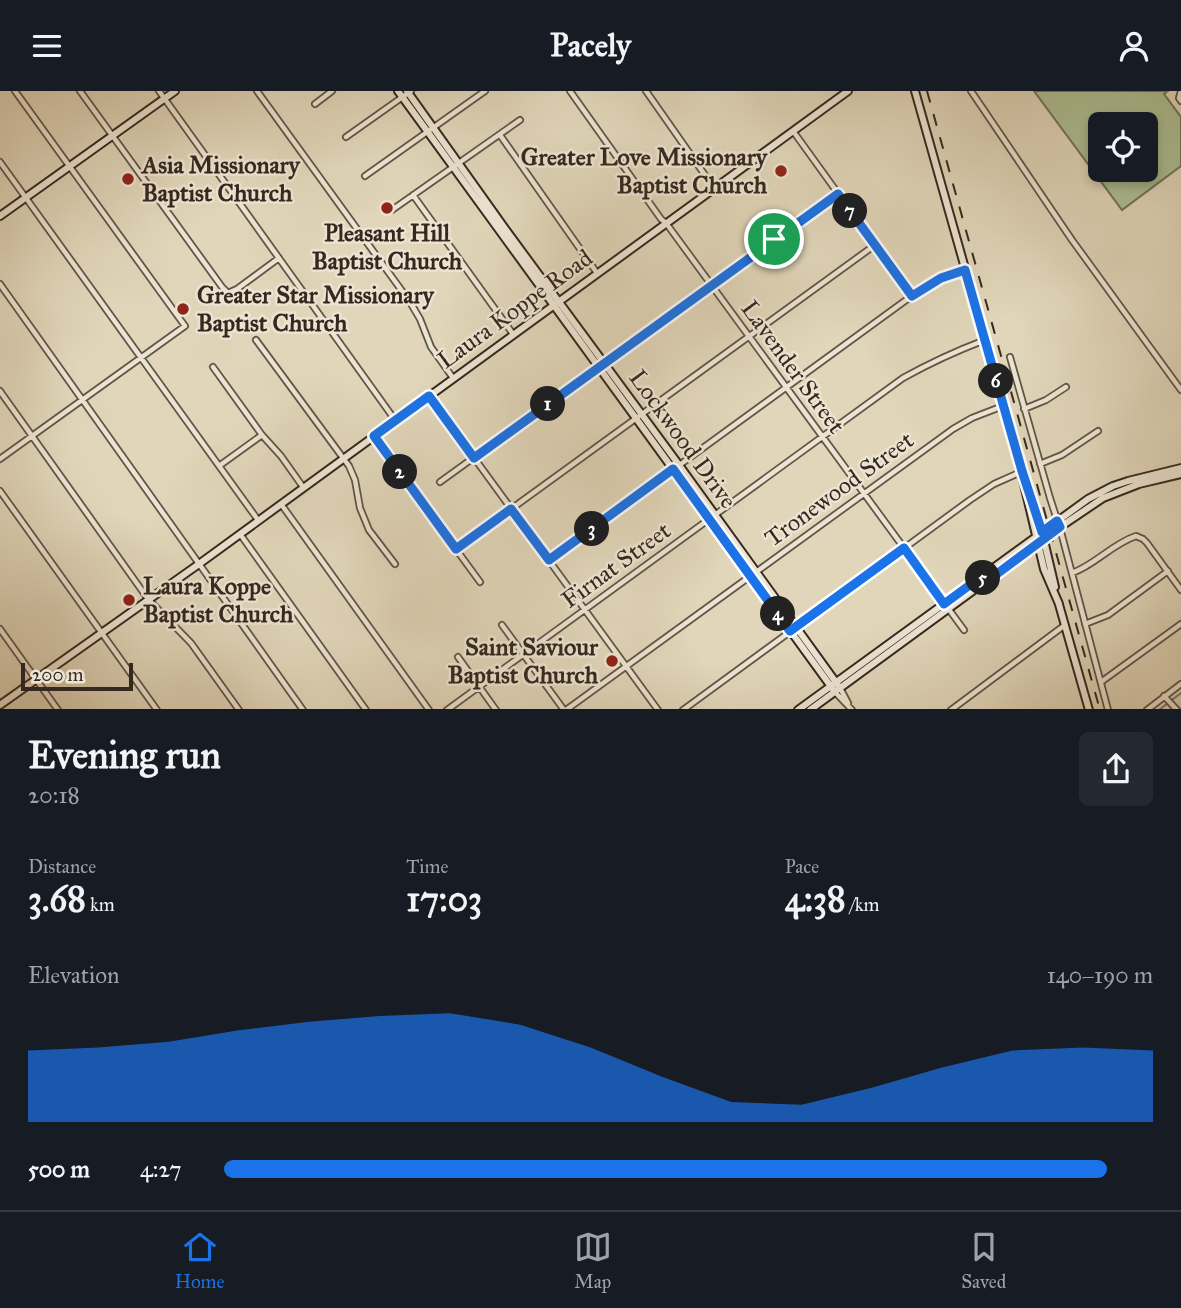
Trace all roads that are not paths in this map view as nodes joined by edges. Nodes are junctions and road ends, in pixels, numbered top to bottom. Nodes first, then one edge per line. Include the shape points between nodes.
1 (15, 91) edge
2 (80, 91) edge
3 (159, 91) edge
4 (175, 91) edge
5 (257, 91) edge
6 (332, 91) edge
7 (485, 91) edge
8 (570, 91) edge
9 (646, 91) edge
10 (848, 91) edge
11 (915, 91) edge
12 (971, 91) edge
13 (1181, 91) edge
14 (405, 93) edge
15 (164, 98) junction
16 (1181, 101) edge
17 (315, 104) dead end
18 (520, 120) dead end
19 (430, 129) junction
20 (793, 131) junction
21 (500, 135) junction
22 (113, 136) junction
23 (346, 137) dead end
24 (0, 162) edge
25 (456, 164) junction
26 (69, 167) junction
27 (365, 176) dead end
28 (714, 188) junction
29 (838, 194) junction
30 (413, 195) junction
31 (26, 198) junction
32 (392, 210) dead end
33 (0, 216) edge
34 (666, 223) junction
35 (875, 244) junction
36 (279, 258) junction
37 (965, 270) junction
38 (597, 273) junction
39 (0, 284) edge
40 (711, 285) junction
41 (912, 296) junction
42 (557, 303) junction
43 (513, 334) junction
44 (749, 336) junction
45 (257, 340) dead end
46 (985, 340) junction
47 (141, 358) junction
48 (1010, 358) dead end
49 (602, 365) junction
50 (213, 367) dead end
51 (453, 378) junction
52 (1066, 387) dead end
53 (786, 388) junction
54 (1181, 390) edge
55 (0, 391) edge
56 (429, 396) junction
57 (82, 400) junction
58 (1003, 406) junction
59 (1024, 409) junction
60 (638, 416) junction
61 (395, 420) junction
62 (1098, 431) dead end
63 (262, 435) junction
64 (32, 436) junction
65 (374, 436) junction
66 (822, 438) junction
67 (474, 458) junction
68 (0, 459) edge
69 (342, 459) junction
70 (1040, 464) junction
71 (219, 466) junction
72 (676, 467) junction
73 (1181, 468) edge
74 (1022, 471) junction
75 (1169, 474) junction
76 (1181, 474) edge
77 (440, 482) dead end
78 (303, 487) junction
79 (0, 491) edge
80 (864, 492) junction
81 (281, 503) junction
82 (511, 509) junction
83 (712, 517) junction
84 (258, 520) junction
85 (1058, 524) junction
86 (239, 534) junction
87 (1040, 538) junction
88 (904, 548) junction
89 (456, 549) junction
90 (549, 560) junction
91 (199, 564) junction
92 (395, 564) dead end
93 (1168, 572) junction
94 (753, 573) junction
95 (1072, 573) junction
96 (480, 582) dead end
97 (1181, 590) edge
98 (148, 599) junction
99 (946, 607) junction
100 (584, 610) junction
101 (1085, 624) junction
102 (1181, 624) edge
103 (502, 625) dead end
104 (1065, 625) junction
105 (0, 629) edge
106 (793, 629) junction
107 (964, 629) dead end
108 (102, 633) junction
109 (523, 655) junction
110 (458, 657) dead end
111 (625, 666) junction
112 (36, 680) junction
113 (1101, 682) junction
114 (1181, 684) edge
115 (480, 686) junction
116 (835, 687) junction
117 (1166, 698) junction
118 (0, 705) edge
119 (1175, 708) edge
120 (58, 709) edge
121 (157, 709) edge
122 (239, 709) edge
123 (303, 709) edge
124 (366, 709) edge
125 (429, 709) edge
126 (447, 709) edge
127 (496, 709) edge
128 (565, 709) edge
129 (657, 709) edge
130 (683, 709) edge
131 (798, 709) edge
132 (810, 709) edge
133 (852, 709) edge
134 (951, 709) edge
135 (1088, 709) edge
136 (1108, 709) edge
137 (1147, 709) edge

1 - 26 street
2 - 22 street
3 - 15 street
4 - 15 main road
5 - 51 street via 410,303 431,347
6 - 17 street
7 - 19 street
8 - 34 street, Lavender Street
9 - 28 street
10 - 20 main road, Laura Koppe Road
11 - 37 main road
12 - 54 street
13 - 16 street
14 - 19 main road, Lockwood Drive
14 - 23 street
15 - 22 main road
15 - 36 street
18 - 21 street
19 - 25 main road, Lockwood Drive
19 - 27 street
20 - 28 main road, Laura Koppe Road
20 - 29 street
21 - 25 street
21 - 38 street
22 - 26 main road
22 - 36 street via 229,293
24 - 31 street
25 - 30 street
25 - 42 main road, Lockwood Drive
26 - 31 main road
26 - 47 street via 185,326
28 - 34 main road, Laura Koppe Road
29 - 35 street
29 - 40 street
30 - 32 street
30 - 43 street
31 - 33 main road
31 - 47 street
34 - 38 main road, Laura Koppe Road
34 - 40 street, Lavender Street
35 - 41 street
35 - 44 street
36 - 61 street
37 - 41 street
37 - 46 main road
38 - 42 main road, Laura Koppe Road
39 - 57 street
40 - 44 street, Lavender Street
40 - 49 street
41 - 53 street
42 - 43 main road, Laura Koppe Road
42 - 49 main road, Lockwood Drive
43 - 51 main road, Laura Koppe Road
44 - 53 street, Lavender Street
44 - 60 street
45 - 69 street
46 - 58 main road
46 - 66 street, Firnat Street via 921,367
47 - 57 street
47 - 71 street
48 - 59 street
49 - 60 main road, Lockwood Drive
49 - 67 street
50 - 63 street
51 - 56 main road, Laura Koppe Road
52 - 59 street
53 - 66 street, Lavender Street
53 - 72 street
55 - 64 street
56 - 61 main road, Laura Koppe Road
56 - 67 street
57 - 64 street
57 - 91 street
58 - 74 main road
58 - 80 street, Tronewood Street via 953,429
59 - 70 street
60 - 72 main road, Lockwood Drive
60 - 82 street
61 - 65 main road, Laura Koppe Road
62 - 70 street
63 - 71 street
63 - 78 street
64 - 68 street
64 - 98 street
65 - 69 main road, Laura Koppe Road
65 - 89 street
66 - 80 street, Lavender Street
66 - 83 street, Firnat Street
67 - 77 street
67 - 82 street
69 - 78 main road, Laura Koppe Road
69 - 92 street via 355,480 369,530
70 - 85 street
71 - 84 street
72 - 83 main road, Lockwood Drive
72 - 90 street
73 - 75 main road
74 - 87 main road
74 - 88 street via 994,484
75 - 76 main road
75 - 85 main road via 1128,481
78 - 81 main road, Laura Koppe Road
79 - 108 street
80 - 88 street, Lavender Street
80 - 94 street, Tronewood Street
81 - 84 main road, Laura Koppe Road
81 - 125 street
82 - 89 street
82 - 90 street
83 - 94 main road, Lockwood Drive
83 - 100 street, Firnat Street
84 - 86 main road, Laura Koppe Road
85 - 87 main road
85 - 95 street
86 - 91 main road, Laura Koppe Road
86 - 124 street
87 - 99 main road
87 - 104 main road via 1044,569
88 - 99 street, Lavender Street
88 - 106 street
89 - 96 street
90 - 100 street
91 - 98 main road, Laura Koppe Road
91 - 123 street
93 - 95 street via 1136,536
93 - 97 street
93 - 101 street via 1108,615
94 - 106 main road, Lockwood Drive
94 - 111 street, Tronewood Street
95 - 101 street
98 - 108 main road, Laura Koppe Road
98 - 122 street via 191,643
99 - 107 street, Lavender Street
99 - 116 main road
100 - 109 street, Firnat Street
100 - 111 street
101 - 113 street
102 - 113 street
103 - 109 street
104 - 134 street
104 - 135 main road
105 - 112 street
106 - 116 main road, Lockwood Drive
106 - 130 street
108 - 112 main road, Laura Koppe Road
108 - 121 street
109 - 115 street, Firnat Street
109 - 128 street
110 - 115 street
111 - 128 street, Tronewood Street
111 - 129 street
112 - 118 main road, Laura Koppe Road
112 - 120 street
113 - 136 street
114 - 117 street
115 - 126 street, Firnat Street
115 - 127 street
116 - 131 main road
116 - 132 main road
116 - 133 street, Lockwood Drive
117 - 119 street
117 - 137 street

